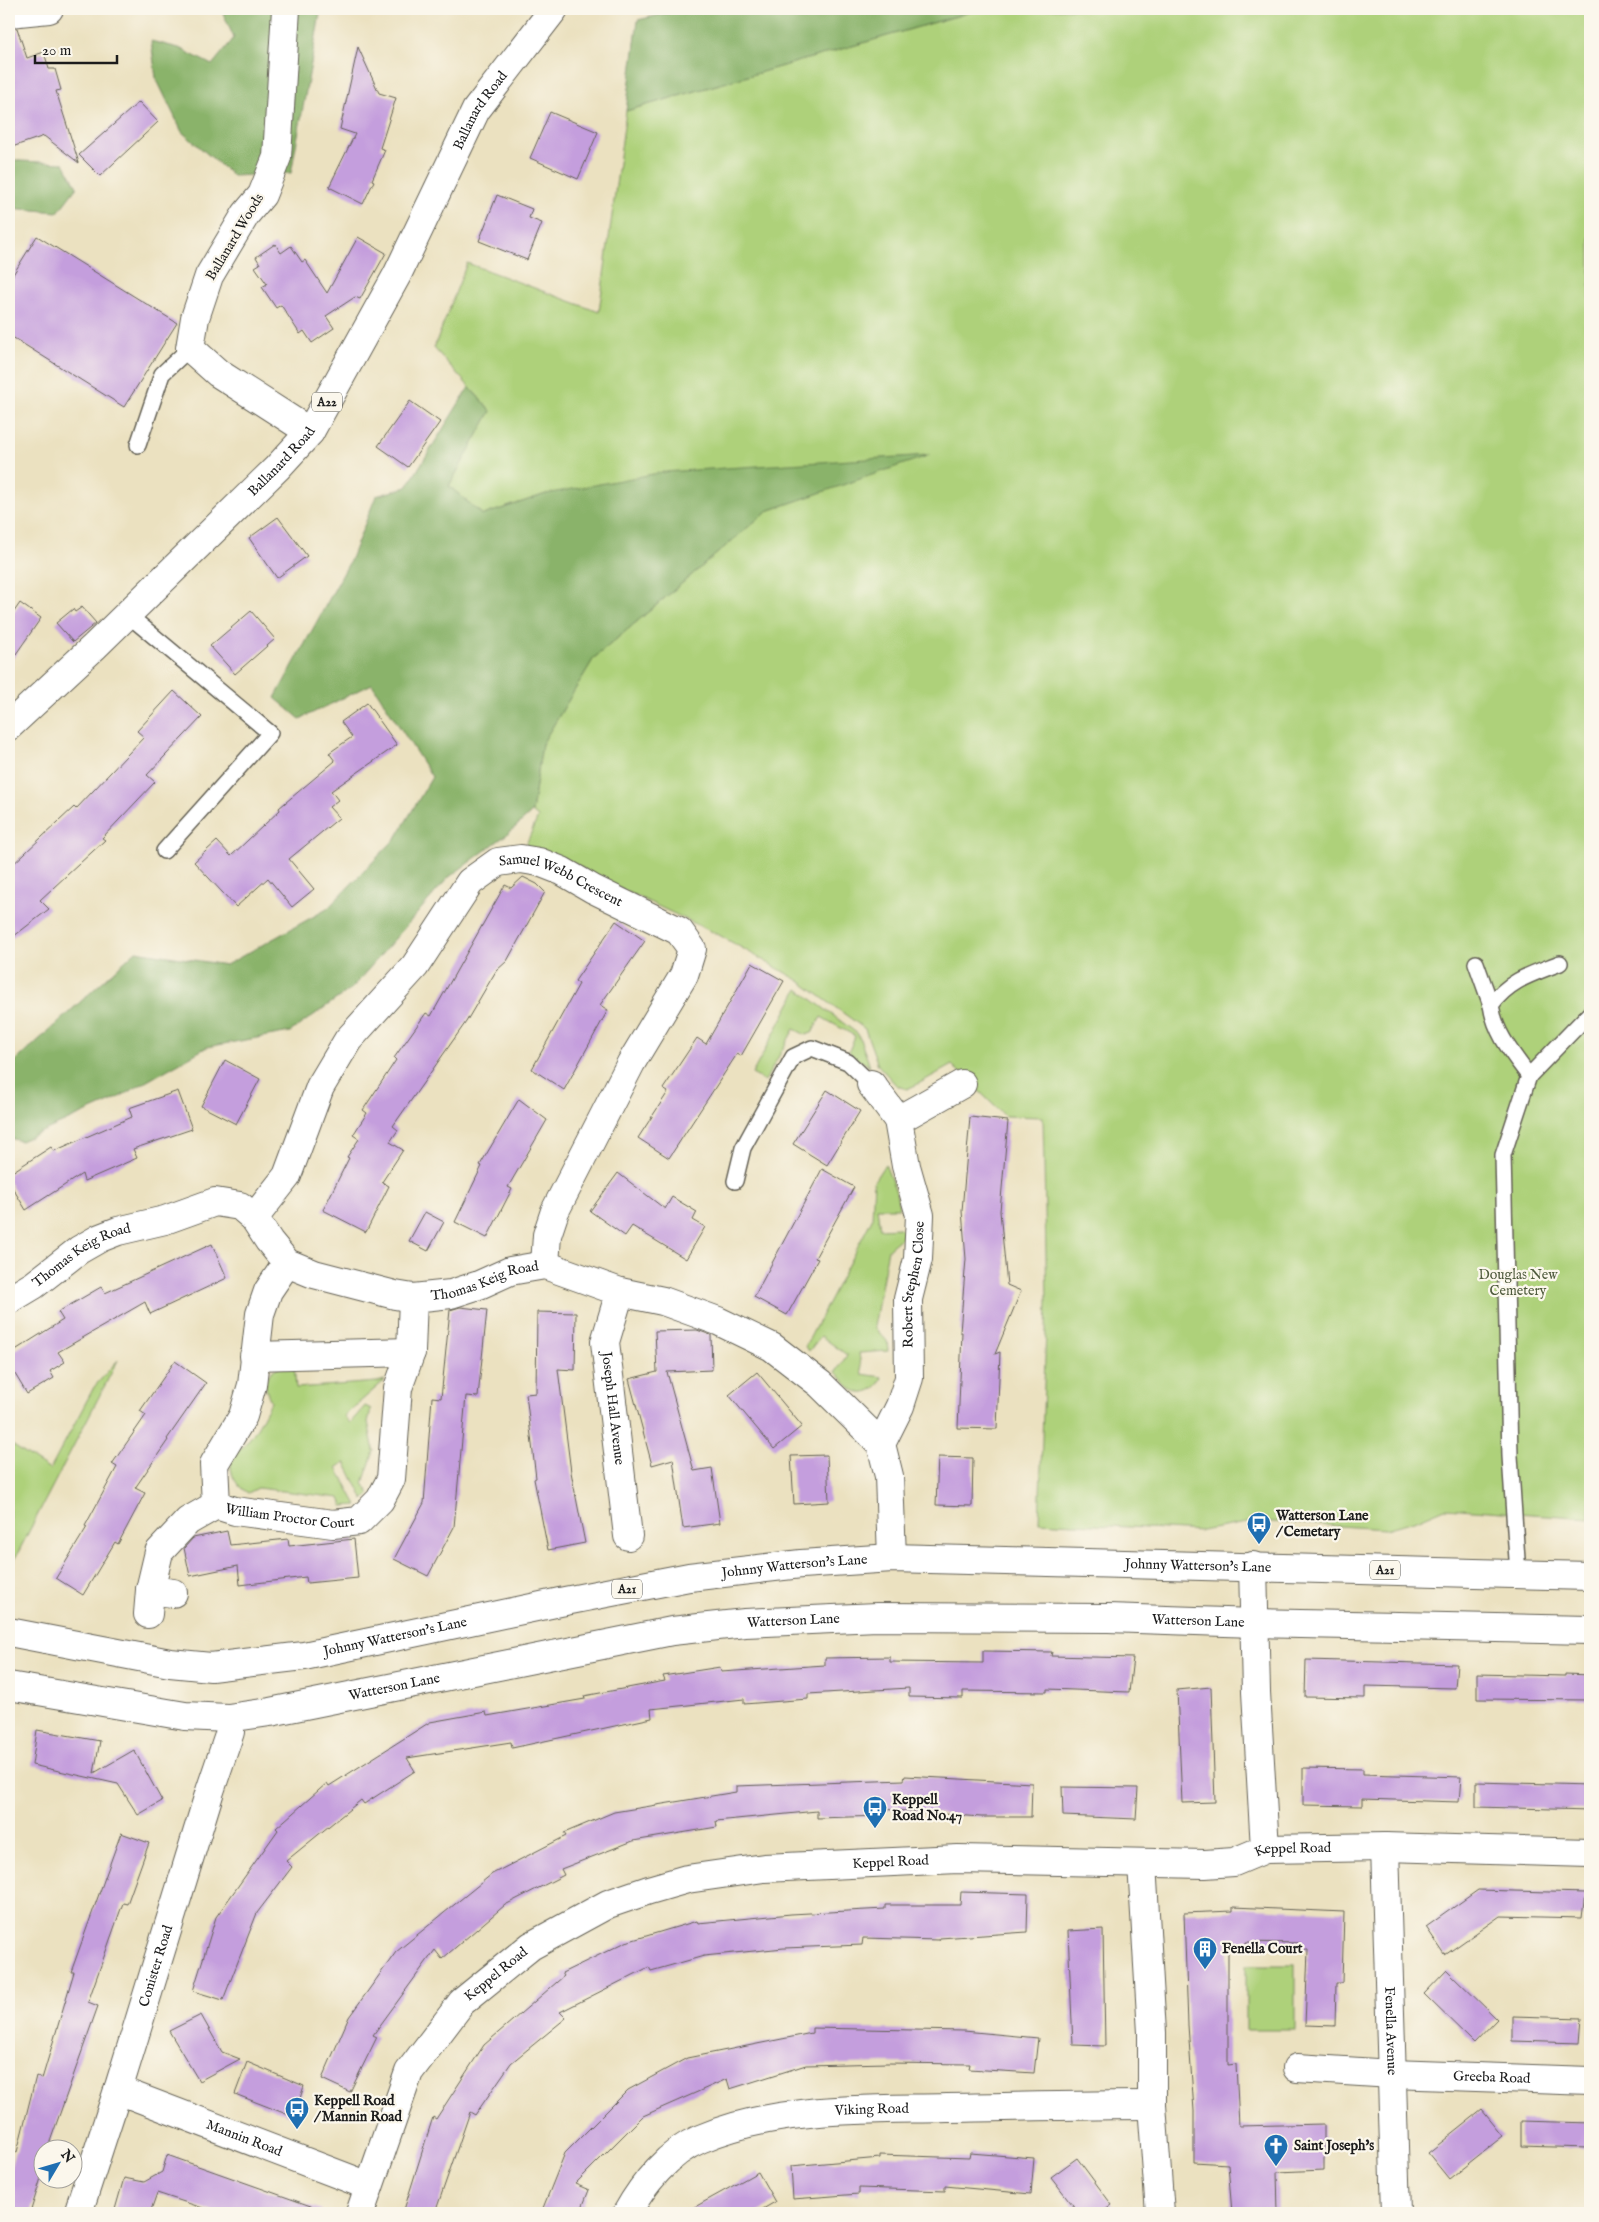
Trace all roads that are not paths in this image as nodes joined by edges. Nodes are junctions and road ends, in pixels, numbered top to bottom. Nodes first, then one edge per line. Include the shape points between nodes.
1 (49, 9) edge
2 (286, 9) edge
3 (554, 9) edge
4 (9, 13) edge
5 (190, 348) junction
6 (310, 432) junction
7 (138, 445) dead end
8 (127, 614) junction
9 (9, 726) edge
10 (164, 851) dead end
11 (1476, 963) dead end
12 (1560, 963) dead end
13 (1491, 1005) junction
14 (1590, 1013) edge
15 (1529, 1076) junction
16 (871, 1084) joint
17 (962, 1084) dead end
18 (898, 1120) junction
19 (734, 1181) dead end
20 (254, 1218) junction
21 (287, 1263) junction
22 (545, 1265) junction
23 (620, 1292) junction
24 (413, 1298) junction
25 (9, 1300) edge
26 (411, 1352) junction
27 (254, 1356) junction
28 (881, 1444) junction
29 (216, 1505) junction
30 (628, 1536) dead end
31 (892, 1558) junction
32 (1253, 1566) junction
33 (1518, 1574) junction
34 (1590, 1576) edge
35 (157, 1599) dead end
36 (1254, 1623) junction
37 (1590, 1630) edge
38 (9, 1632) edge
39 (9, 1686) edge
40 (228, 1718) junction
41 (1385, 1847) junction
42 (1265, 1849) junction
43 (1590, 1853) edge
44 (1142, 1863) junction
45 (1297, 2068) dead end
46 (1392, 2074) junction
47 (1590, 2081) edge
48 (118, 2090) junction
49 (1152, 2105) junction
50 (369, 2186) junction
51 (78, 2213) edge
52 (360, 2213) edge
53 (627, 2213) edge
54 (1160, 2213) edge
55 (1396, 2213) edge

1 - 4 main road
2 - 5 main road, Ballanard Woods via 276,157 262,194 246,214 209,276 194,318
3 - 6 main road, Ballanard Road / A22 via 476,110 397,275
5 - 6 main road via 218,373
5 - 7 lane via 162,374
6 - 8 main road, Ballanard Road / A22
8 - 9 main road, Ballanard Road / A22
8 - 10 lane via 270,733
11 - 13 lane
12 - 13 lane via 1517,981 1500,992
13 - 15 lane via 1494,1023 1508,1049
14 - 15 lane
15 - 33 lane via 1503,1155 1510,1456
16 - 18 main road, Robert Stephen Close
16 - 19 lane, Robert Stephen Close via 848,1062 812,1048 793,1056 743,1148
17 - 18 main road
18 - 28 main road, Robert Stephen Close via 906,1166 920,1215 918,1260 908,1299 908,1378 900,1406
20 - 21 main road, Thomas Keig Road
20 - 22 main road, Samuel Webb Crescent via 286,1176 320,1087 348,1040 415,966 470,882 498,862 521,859 562,871 679,931 692,949 684,975 631,1063 555,1211 547,1235
20 - 25 main road, Thomas Keig Road via 240,1206 215,1202 165,1220 118,1231 79,1250
21 - 24 main road, Thomas Keig Road via 378,1292
21 - 27 main road, William Proctor Court via 268,1292 260,1314
22 - 23 main road, Thomas Keig Road
22 - 24 main road, Thomas Keig Road via 510,1271 451,1294
23 - 28 main road, Thomas Keig Road via 663,1301 718,1321 772,1347 820,1384
23 - 30 main road, Joseph Hall Avenue via 605,1342 632,1497
24 - 26 main road, William Proctor Court
26 - 27 main road
26 - 29 main road, William Proctor Court via 398,1388 391,1479 380,1500 360,1521 333,1524
27 - 29 main road, William Proctor Court via 252,1385 243,1416 214,1464
28 - 31 main road via 889,1476
29 - 35 main road, William Proctor Court via 188,1521 159,1552
31 - 32 main road, Johnny Watterson's Lane / A21
31 - 38 main road, Johnny Watterson's Lane / A21 via 800,1564 688,1577 304,1656 211,1667 170,1663
32 - 33 main road, Johnny Watterson's Lane / A21
32 - 36 main road
33 - 34 main road, Johnny Watterson's Lane / A21
36 - 37 main road, Watterson Lane
36 - 40 main road, Watterson Lane via 877,1618 746,1623 672,1631
36 - 42 main road
39 - 40 main road, Watterson Lane via 185,1716
40 - 48 main road, Conister Road via 230,1732
41 - 42 main road, Keppel Road
41 - 43 main road, Keppel Road
41 - 46 main road, Fenella Avenue
42 - 44 main road, Keppel Road via 1234,1862
44 - 49 main road via 1152,2034
44 - 50 main road, Keppel Road via 958,1859 764,1868 687,1879 608,1904 531,1946 462,2002 409,2072
45 - 46 main road
46 - 47 main road, Greeba Road
46 - 55 main road, Fenella Avenue
48 - 50 main road, Mannin Road
48 - 51 main road, Conister Road
49 - 53 main road, Viking Road via 846,2110 762,2120 700,2139 674,2156 651,2178
49 - 54 main road
50 - 52 main road, Keppel Road

